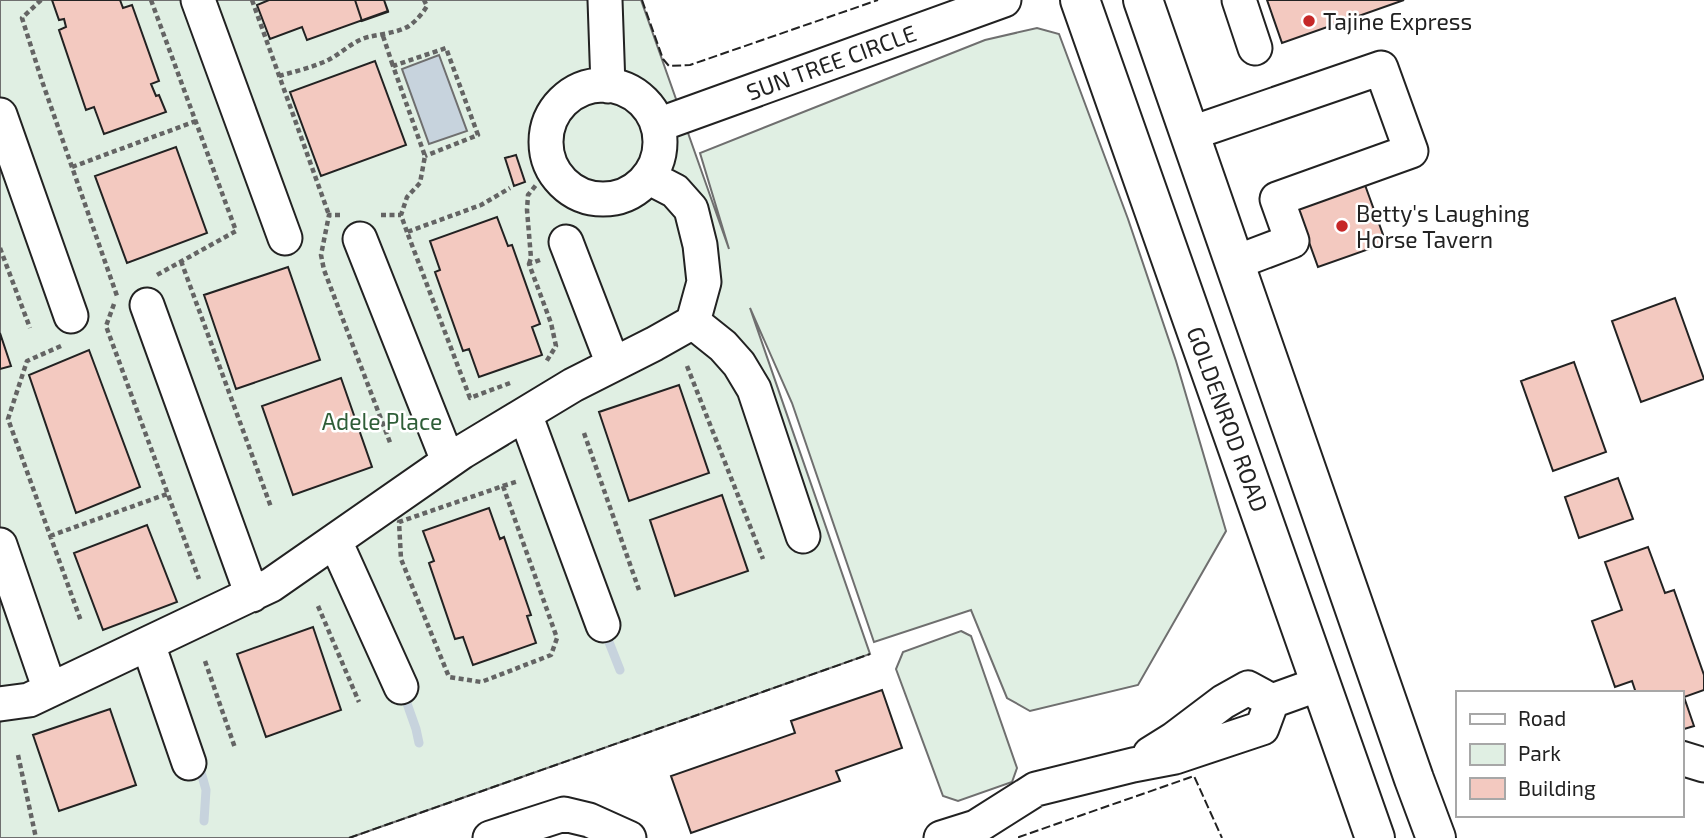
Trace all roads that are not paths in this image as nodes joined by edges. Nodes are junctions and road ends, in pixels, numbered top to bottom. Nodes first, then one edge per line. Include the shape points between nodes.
1 (198, 0) edge
2 (605, 0) edge
3 (1004, 0) edge
4 (1080, 0) edge
5 (1143, 0) edge
6 (1239, 0) edge
7 (1255, 48) dead end
8 (608, 86) junction
9 (0, 115) edge
10 (658, 125) junction
11 (1189, 134) junction
12 (648, 177) junction
13 (285, 238) dead end
14 (360, 239) dead end
15 (558, 248) road end
16 (1234, 262) junction
17 (136, 293) road end
18 (693, 322) junction
19 (79, 329) road end
20 (614, 365) junction
21 (525, 414) junction
22 (448, 461) junction
23 (803, 536) dead end
24 (335, 541) junction
25 (0, 545) edge
26 (252, 595) junction
27 (603, 625) dead end
28 (148, 644) junction
29 (1322, 683) junction
30 (401, 687) dead end
31 (50, 690) junction
32 (0, 704) edge
33 (1683, 759) edge
34 (189, 763) dead end
35 (1704, 765) edge
36 (490, 838) edge
37 (629, 838) edge
38 (941, 838) edge
39 (1375, 838) edge
40 (1436, 838) edge

1 - 13 lane
2 - 8 lane
3 - 10 lane, SUN TREE CIRCLE
4 - 29 main road, GOLDENROD ROAD
5 - 11 main road
6 - 7 lane
8 - 10 lane via 640,98
8 - 12 lane via 583,88 561,102 547,131 548,159 567,186 589,197 614,197 633,190
9 - 19 lane
10 - 12 lane via 660,144
11 - 16 main road
11 - 16 lane via 1381,68 1411,150 1277,199 1292,241
12 - 18 lane via 675,191 691,209 704,282
14 - 22 lane
15 - 20 lane
16 - 40 main road
17 - 26 lane
18 - 20 lane
18 - 23 lane via 739,363 754,389
20 - 21 lane
21 - 22 lane
21 - 27 lane
22 - 24 lane
24 - 26 lane
24 - 30 lane
25 - 31 lane
26 - 28 lane
28 - 31 lane
28 - 34 lane
29 - 38 lane via 1272,701 1262,728 1175,757 1036,789 976,827
29 - 39 main road, GOLDENROD ROAD
31 - 32 lane via 29,700
33 - 35 lane
36 - 37 lane via 564,814

